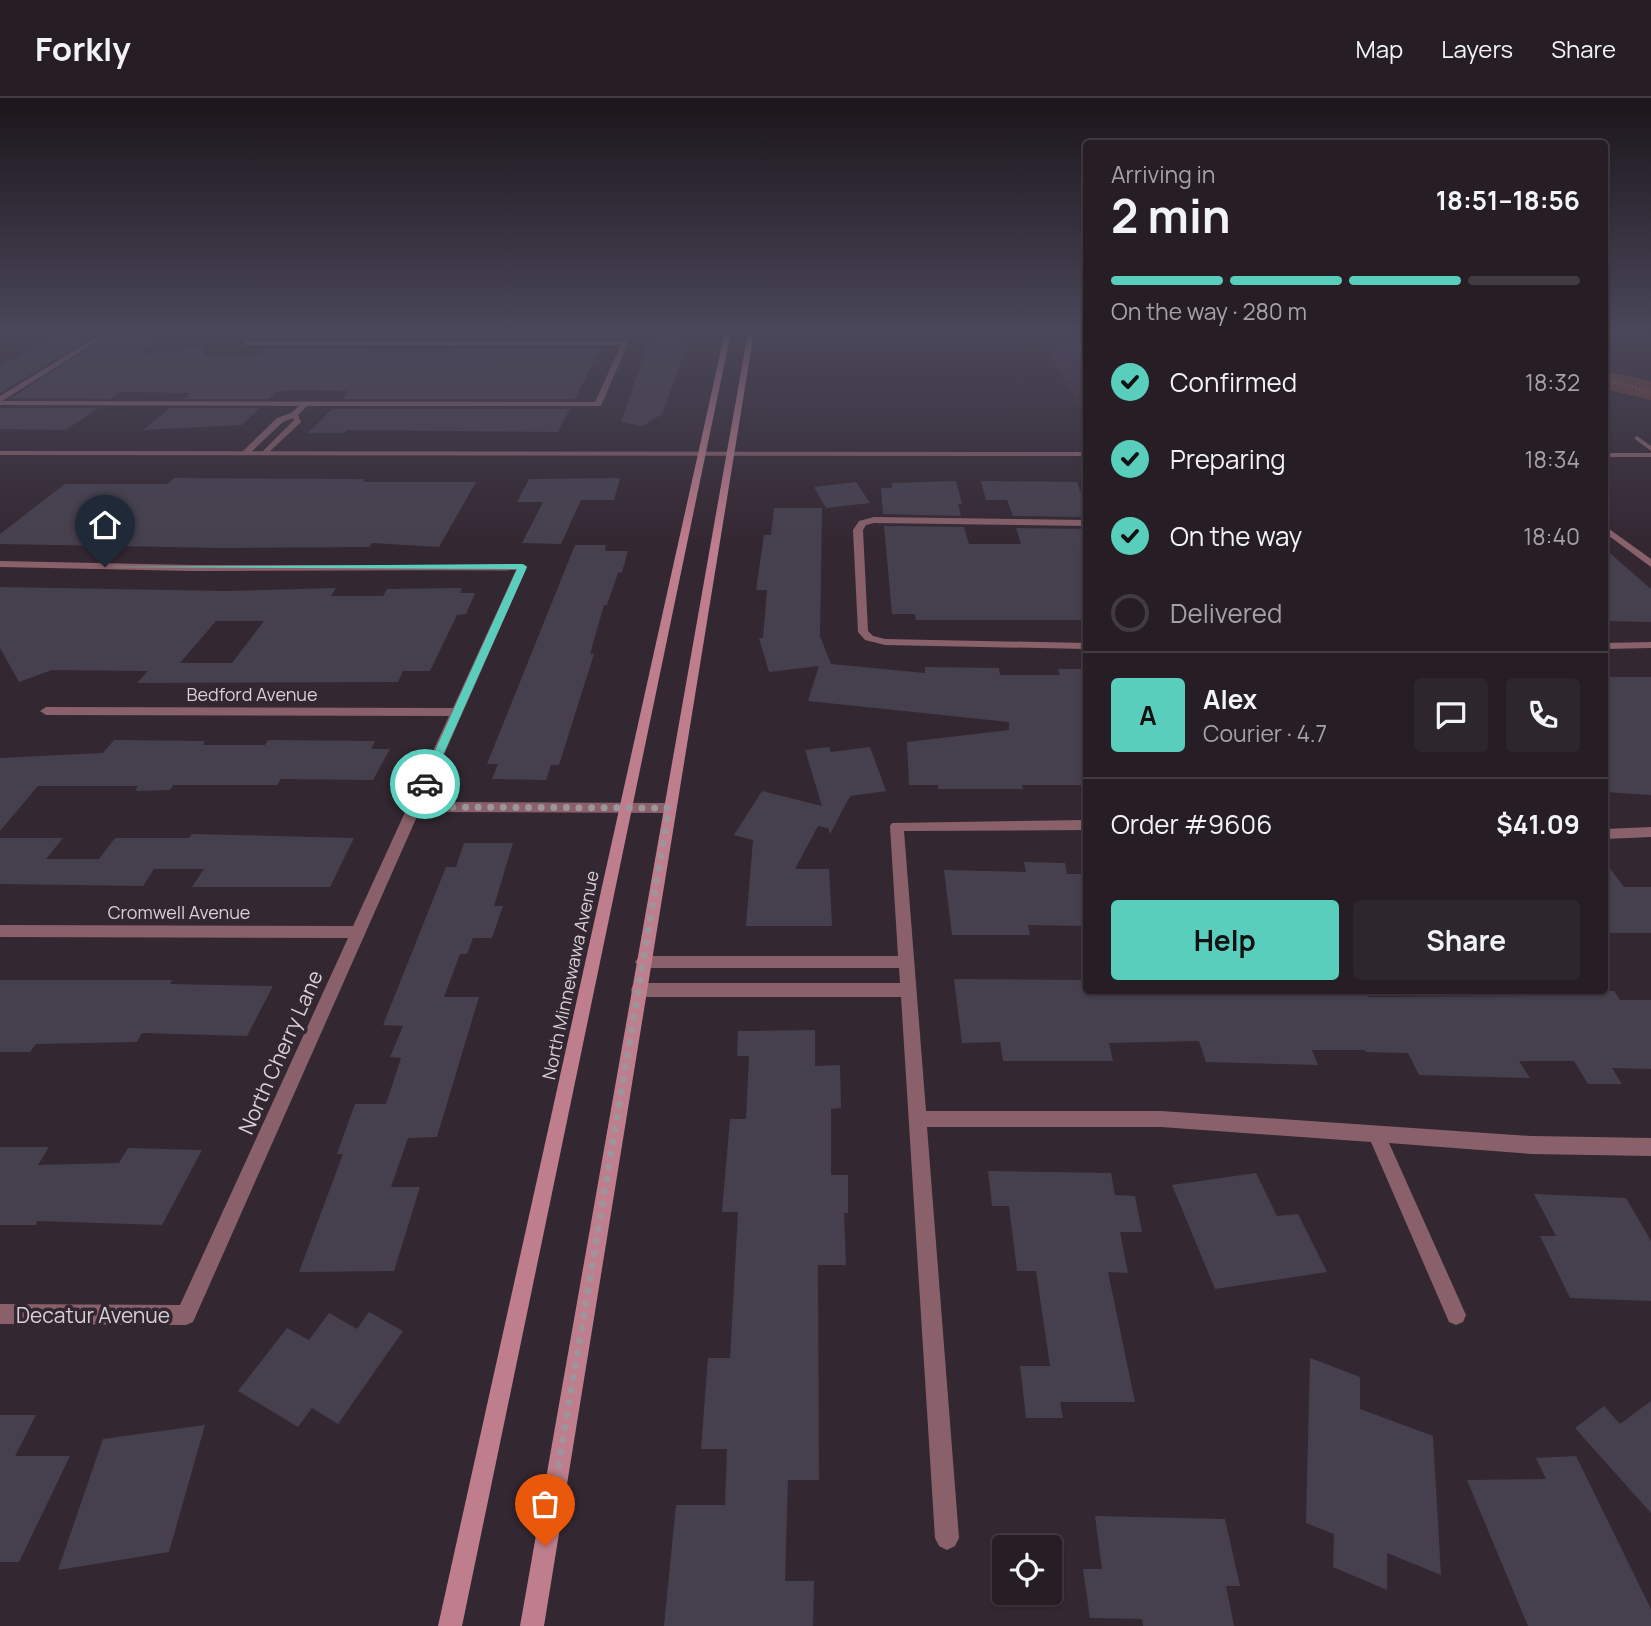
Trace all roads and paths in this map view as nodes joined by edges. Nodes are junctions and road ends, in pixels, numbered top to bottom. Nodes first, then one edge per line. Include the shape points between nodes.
1 (306, 403) edge
2 (396, 403) edge
3 (598, 403) edge
4 (713, 403) edge
5 (740, 403) edge
6 (294, 415) junction
7 (268, 432) junction
8 (286, 432) junction
9 (1651, 434) edge
10 (1651, 449) edge
11 (0, 453) edge
12 (245, 453) junction
13 (266, 453) junction
14 (702, 454) junction
15 (732, 454) junction
16 (1083, 454) edge
17 (1608, 455) edge
18 (1651, 455) edge
19 (1083, 523) edge
20 (1608, 531) edge
21 (0, 564) edge
22 (1651, 564) edge
23 (1651, 645) edge
24 (1083, 646) edge
25 (1608, 646) edge
26 (46, 711) dead end
27 (458, 712) junction
28 (415, 807) junction
29 (624, 808) junction
30 (669, 808) junction
31 (1083, 825) edge
32 (1651, 832) edge
33 (1608, 834) edge
34 (0, 931) edge
35 (359, 932) junction
36 (643, 962) junction
37 (906, 962) junction
38 (639, 990) junction
39 (908, 990) junction
40 (918, 1119) junction
41 (1376, 1134) junction
42 (1651, 1147) edge
43 (0, 1314) edge
44 (186, 1315) joint
45 (1456, 1315) dead end
46 (947, 1538) dead end
47 (450, 1626) edge
48 (532, 1626) edge

1 - 6 street
2 - 3 street
4 - 14 main road, North Minnewawa Avenue
5 - 15 main road
6 - 7 street
6 - 8 street via 298,420
7 - 8 street
7 - 12 street
8 - 13 street
9 - 10 lane via 1637,438
11 - 12 street
12 - 13 street
13 - 14 street
14 - 15 street
14 - 29 main road, North Minnewawa Avenue
15 - 16 street
15 - 30 main road
17 - 18 street
19 - 24 street via 874,520 862,523 859,530 863,632 869,638
20 - 22 street
21 - 27 street, North Cherry Lane via 523,567
23 - 25 street
26 - 27 street, Bedford Avenue
27 - 28 street, North Cherry Lane
28 - 29 street
28 - 35 street, North Cherry Lane
29 - 30 street
29 - 47 main road, North Minnewawa Avenue
30 - 36 main road
31 - 37 street via 897,826
32 - 33 street
34 - 35 street, Cromwell Avenue
35 - 44 street, North Cherry Lane
36 - 37 street
36 - 38 main road
37 - 39 street
38 - 39 street
38 - 48 main road
39 - 40 street
40 - 41 street via 1161,1119
40 - 46 street
41 - 42 street via 1531,1145
41 - 45 street
43 - 44 street, Decatur Avenue

